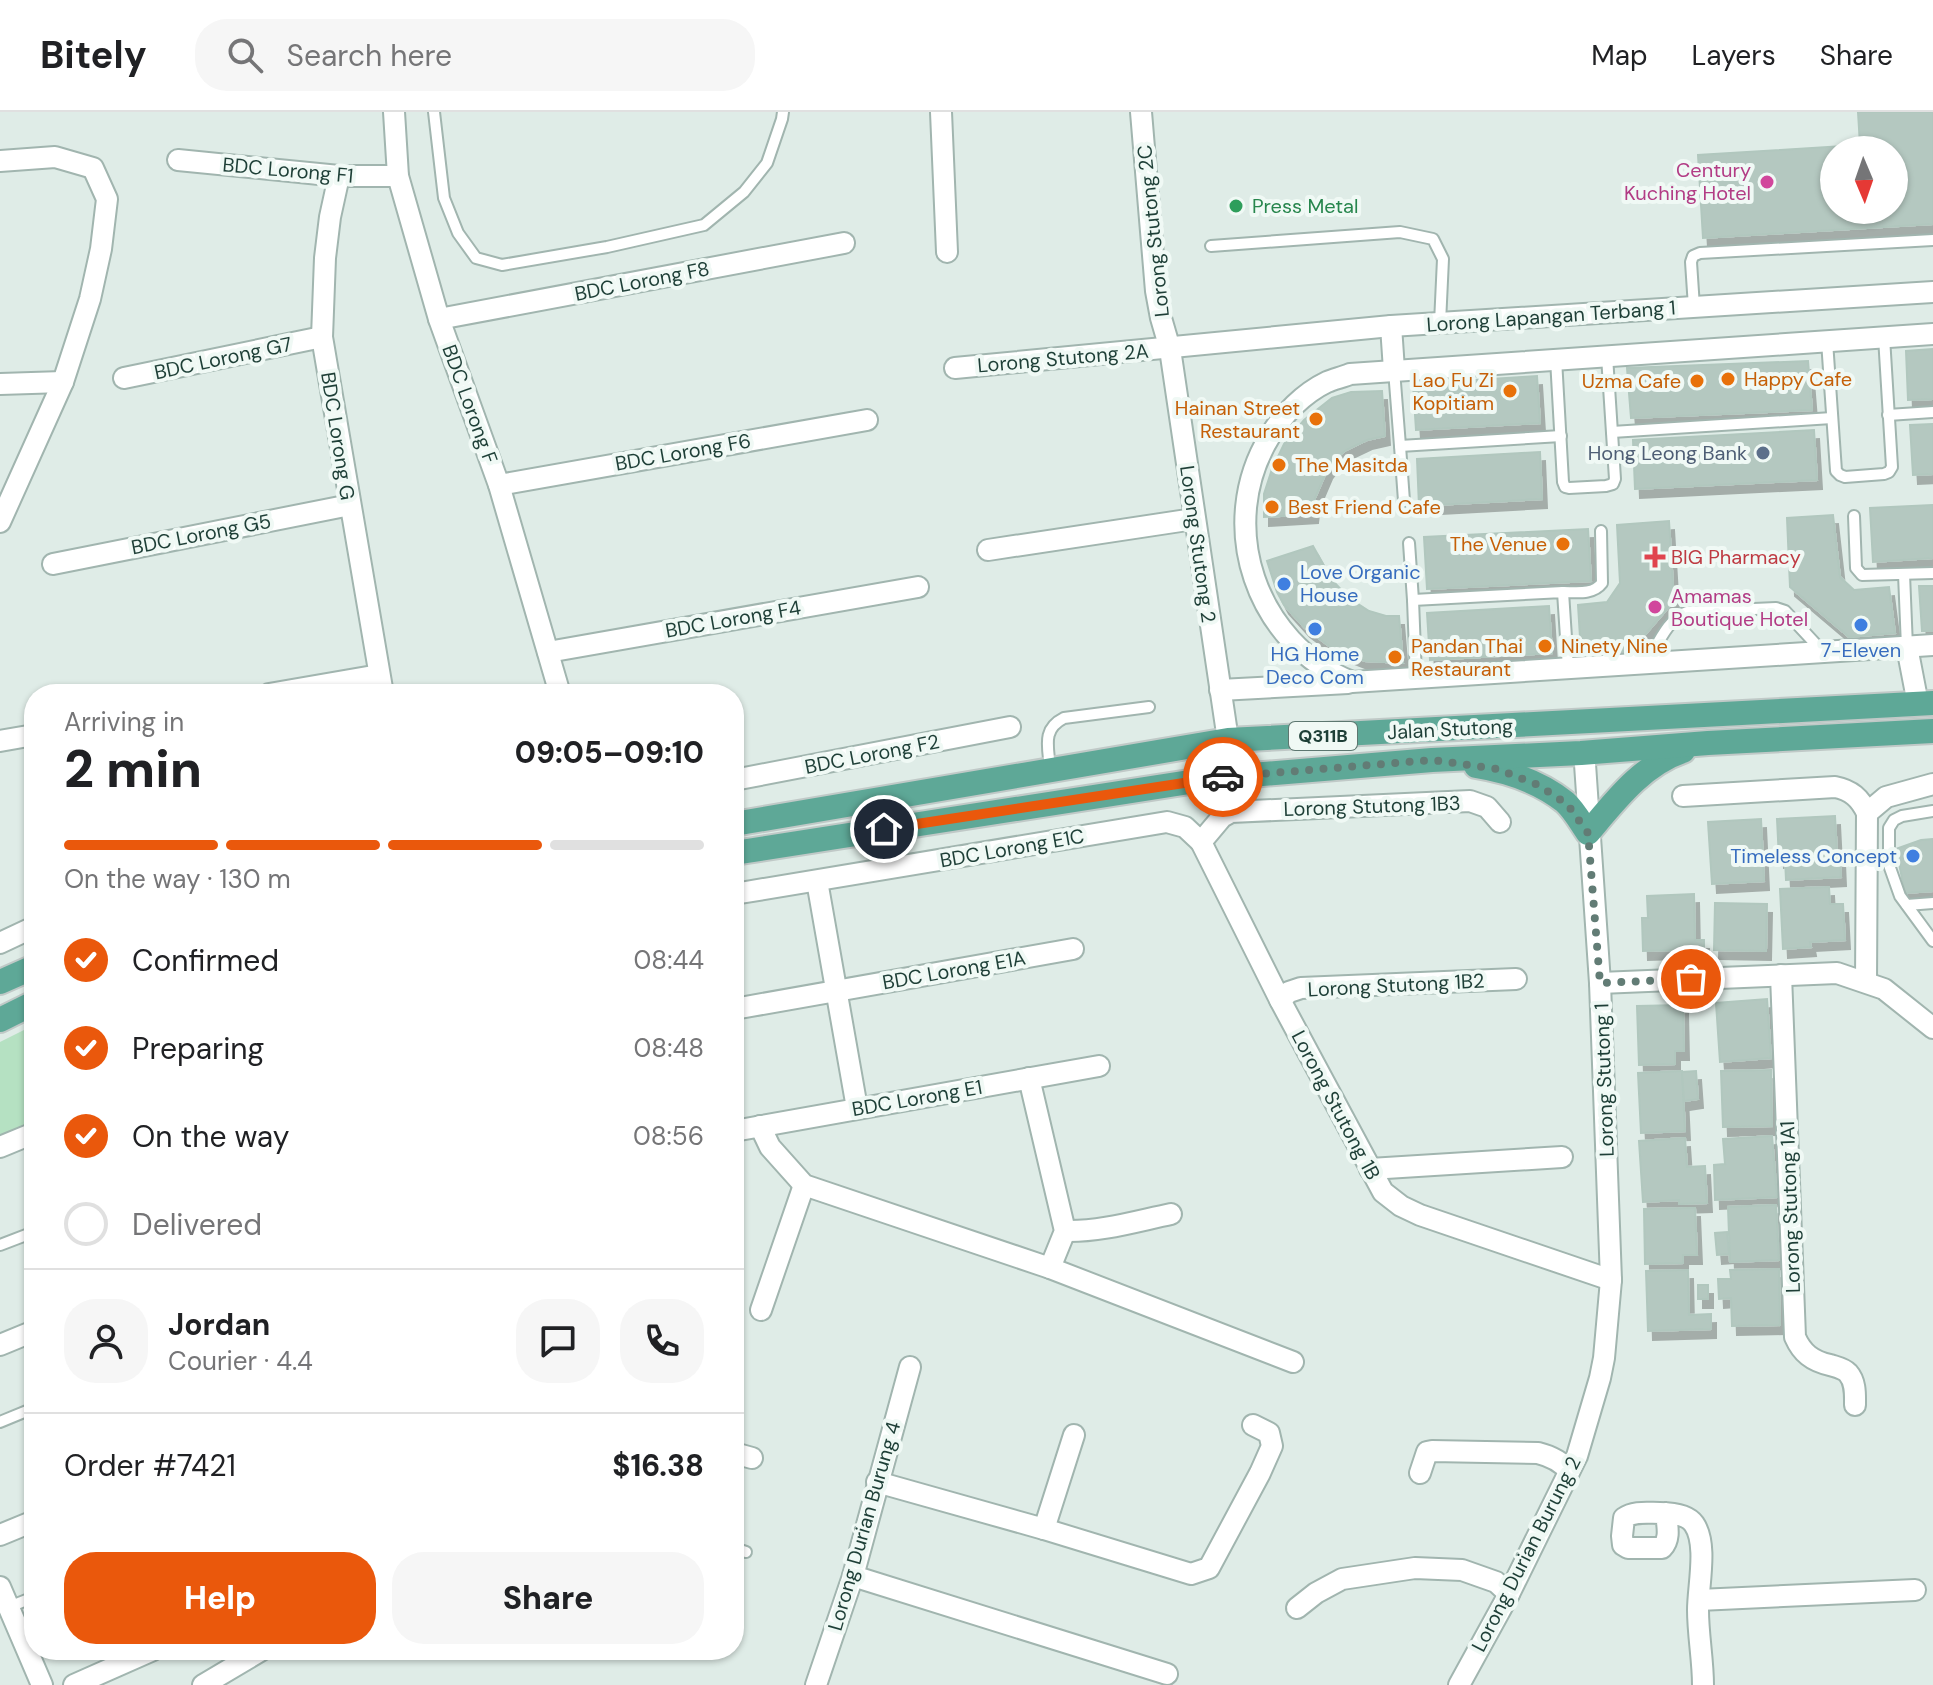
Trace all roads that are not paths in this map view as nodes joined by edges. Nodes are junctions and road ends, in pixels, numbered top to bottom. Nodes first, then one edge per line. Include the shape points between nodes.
1 (394, 112) edge
2 (434, 112) edge
3 (783, 112) edge
4 (941, 112) edge
5 (1141, 112) edge
6 (178, 160) dead end
7 (0, 161) edge
8 (339, 176) junction
9 (398, 176) junction
10 (1933, 240) edge
11 (844, 243) dead end
12 (1211, 246) dead end
13 (947, 252) dead end
14 (1933, 292) edge
15 (1694, 307) junction
16 (439, 319) junction
17 (1440, 323) junction
18 (1391, 326) junction
19 (1933, 334) edge
20 (322, 337) junction
21 (1884, 337) junction
22 (1827, 341) junction
23 (1170, 349) junction
24 (1607, 356) junction
25 (1556, 359) junction
26 (955, 368) dead end
27 (1394, 370) junction
28 (124, 378) dead end
29 (63, 382) junction
30 (0, 384) edge
31 (1933, 412) edge
32 (1888, 415) junction
33 (1832, 418) junction
34 (867, 420) dead end
35 (1612, 432) junction
36 (1561, 436) junction
37 (1400, 446) junction
38 (499, 485) junction
39 (1404, 501) dead end
40 (350, 505) junction
41 (1854, 516) dead end
42 (1194, 519) junction
43 (0, 522) edge
44 (1601, 531) dead end
45 (1409, 543) dead end
46 (988, 550) dead end
47 (53, 564) dead end
48 (1933, 573) edge
49 (1904, 574) junction
50 (918, 587) dead end
51 (1563, 592) junction
52 (1413, 600) junction
53 (1933, 645) edge
54 (1907, 647) junction
55 (548, 652) junction
56 (1823, 652) junction
57 (1646, 663) junction
58 (1568, 668) junction
59 (1416, 677) junction
60 (1352, 682) junction
61 (381, 684) edge
62 (557, 684) edge
63 (1220, 690) junction
64 (1149, 707) dead end
65 (1928, 708) edge
66 (1010, 727) dead end
67 (1933, 731) edge
68 (1355, 734) junction
69 (24, 737) edge
70 (1228, 740) junction
71 (0, 741) edge
72 (1708, 743) junction
73 (1581, 753) junction
74 (1432, 760) junction
75 (1050, 770) junction
76 (744, 778) edge
77 (1930, 787) edge
78 (1683, 796) dead end
79 (1933, 811) edge
80 (1867, 813) junction
81 (744, 822) edge
82 (1500, 822) dead end
83 (1588, 833) junction
84 (1201, 842) junction
85 (744, 851) edge
86 (817, 881) junction
87 (744, 892) edge
88 (1933, 903) edge
89 (1907, 905) junction
90 (24, 932) edge
91 (1933, 941) edge
92 (0, 943) edge
93 (1073, 949) dead end
94 (24, 971) edge
95 (1781, 975) junction
96 (1516, 979) dead end
97 (0, 982) edge
98 (1866, 982) junction
99 (1600, 983) junction
100 (836, 991) junction
101 (1280, 1000) junction
102 (744, 1007) edge
103 (24, 1008) edge
104 (0, 1020) edge
105 (1933, 1028) edge
106 (1099, 1066) dead end
107 (1029, 1078) junction
108 (857, 1108) junction
109 (760, 1126) junction
110 (744, 1129) edge
111 (24, 1137) edge
112 (0, 1147) edge
113 (1562, 1157) dead end
114 (1370, 1169) junction
115 (804, 1185) junction
116 (1171, 1214) dead end
117 (1065, 1231) junction
118 (24, 1236) edge
119 (0, 1245) edge
120 (1050, 1268) junction
121 (1611, 1280) junction
122 (761, 1310) dead end
123 (24, 1335) edge
124 (0, 1345) edge
125 (1293, 1362) dead end
126 (910, 1367) dead end
127 (1855, 1405) dead end
128 (24, 1412) edge
129 (0, 1422) edge
130 (1253, 1425) dead end
131 (1074, 1435) dead end
132 (1569, 1471) junction
133 (1420, 1473) dead end
134 (877, 1482) junction
135 (1666, 1513) dead end
136 (24, 1525) edge
137 (1044, 1529) junction
138 (0, 1535) edge
139 (853, 1576) junction
140 (0, 1587) edge
141 (1915, 1590) dead end
142 (1509, 1594) junction
143 (1699, 1600) junction
144 (24, 1601) edge
145 (9, 1607) junction
146 (1297, 1608) dead end
147 (24, 1642) edge
148 (31, 1660) edge
149 (130, 1660) edge
150 (246, 1660) edge
151 (1167, 1674) dead end
152 (206, 1684) edge
153 (42, 1685) edge
154 (74, 1685) edge
155 (816, 1685) edge
156 (1459, 1685) edge
157 (1703, 1685) edge

1 - 9 street, BDC Lorong F
2 - 3 lane via 444,198 458,233 476,258 502,265 704,225 744,192 767,163
4 - 13 street
5 - 23 street, Lorong Stutong 2C via 1156,291
6 - 8 street, BDC Lorong F1
7 - 29 street via 55,157 93,168 107,199 90,299
8 - 9 street, BDC Lorong F1
8 - 20 street, BDC Lorong G via 325,258
9 - 16 street, BDC Lorong F
10 - 15 lane via 1700,253 1691,262
11 - 16 street, BDC Lorong F8
12 - 17 lane via 1400,232 1433,239 1443,259
14 - 15 street, Lorong Lapangan Terbang 1
15 - 17 street, Lorong Lapangan Terbang 1
16 - 38 street, BDC Lorong F
17 - 18 street, Lorong Lapangan Terbang 1
18 - 23 street, Lorong Lapangan Terbang 1
18 - 27 street
19 - 21 street
20 - 28 street, BDC Lorong G7
20 - 40 street, BDC Lorong G
21 - 22 street
21 - 32 lane
22 - 24 street
22 - 33 lane
23 - 26 street, Lorong Stutong 2A
23 - 42 street, Lorong Stutong 2
24 - 25 street
24 - 35 lane
25 - 27 street
25 - 36 lane
27 - 37 lane
27 - 60 street via 1350,374 1325,383 1279,421 1260,452 1246,518 1247,553 1265,605 1284,634 1330,674
29 - 30 street
29 - 43 street
31 - 32 lane
32 - 33 lane via 1889,472 1845,477 1836,471
33 - 35 lane
34 - 38 street, BDC Lorong F6
35 - 36 lane via 1615,479 1606,486 1565,487
36 - 37 lane
37 - 39 lane
38 - 55 street, BDC Lorong F
40 - 47 street, BDC Lorong G5
40 - 61 street, BDC Lorong G
41 - 49 lane via 1858,572
42 - 46 street
42 - 63 street, Lorong Stutong 2
44 - 51 lane via 1602,583 1593,591
45 - 52 lane
48 - 49 lane
49 - 54 lane
50 - 55 street, BDC Lorong F4
51 - 52 lane
51 - 58 lane
52 - 59 lane
53 - 54 street
54 - 56 street
54 - 65 street
55 - 62 street, BDC Lorong F
56 - 57 street
56 - 57 lane via 1776,608 1687,612 1674,621
57 - 58 street
58 - 59 street
59 - 60 street
60 - 63 street
63 - 70 street, Lorong Stutong 2
64 - 75 lane via 1054,723 1049,730
65 - 68 main road, Jalan Stutong / Q311B
66 - 76 street, BDC Lorong F2
67 - 72 main road, Jalan Stutong
68 - 70 main road, Jalan Stutong / Q311B
68 - 73 main road via 1387,740 1556,729
69 - 71 street
70 - 75 main road, Jalan Stutong / Q311B
72 - 73 main road, Jalan Stutong
72 - 83 main road via 1669,756 1644,772
73 - 74 main road, Jalan Stutong
73 - 83 street, Lorong Stutong 1
74 - 83 main road via 1497,769 1538,785 1567,804
74 - 85 main road, Jalan Stutong via 1215,778
75 - 81 main road, Jalan Stutong / Q311B
77 - 80 street via 1886,797
78 - 80 street via 1835,787 1856,796
79 - 89 lane via 1902,816 1889,828 1889,865
80 - 98 street
82 - 84 street, Lorong Stutong 1B3 via 1487,807 1470,801 1231,812
83 - 99 street, Lorong Stutong 1
84 - 86 street, BDC Lorong E1C via 1185,827 1167,822
84 - 101 street, Lorong Stutong 1B
86 - 87 street, BDC Lorong E1C
86 - 100 street
88 - 89 lane
89 - 91 lane
90 - 92 street
93 - 100 street, BDC Lorong E1A
94 - 97 main road
95 - 98 street via 1837,973
95 - 99 street
95 - 127 street, Lorong Stutong 1A1 via 1795,1337 1808,1357 1850,1374
96 - 101 street, Lorong Stutong 1B2 via 1301,988
98 - 105 street via 1884,989
99 - 121 street, Lorong Stutong 1
100 - 102 street, BDC Lorong E1A
100 - 108 street
101 - 114 street, Lorong Stutong 1B
103 - 104 main road
106 - 107 street, BDC Lorong E1
107 - 108 street, BDC Lorong E1
107 - 117 street
108 - 109 street, BDC Lorong E1
109 - 110 street, BDC Lorong E1
109 - 115 street via 770,1147
111 - 112 street
113 - 114 street
114 - 121 street, Lorong Stutong 1B via 1383,1192 1420,1215
115 - 120 street
115 - 122 street
116 - 117 street
117 - 120 street
118 - 119 lane
120 - 125 street
121 - 132 street, Lorong Durian Burung 2 via 1600,1378
123 - 124 street
126 - 134 street, Lorong Durian Burung 4
128 - 129 lane
130 - 137 street via 1269,1433 1272,1446 1209,1568 1191,1574
131 - 137 street
132 - 133 street via 1538,1453 1432,1451
132 - 142 street, Lorong Durian Burung 2
134 - 137 street
134 - 139 street, Lorong Durian Burung 4
135 - 143 street via 1692,1520 1697,1531
136 - 138 street
139 - 151 street
139 - 155 street, Lorong Durian Burung 4
140 - 145 street
141 - 143 street
142 - 146 street via 1496,1582 1462,1570 1415,1568 1342,1579
142 - 156 street, Lorong Durian Burung 2
143 - 157 street
144 - 145 lane
145 - 147 street
148 - 153 street
149 - 154 street
150 - 152 street

